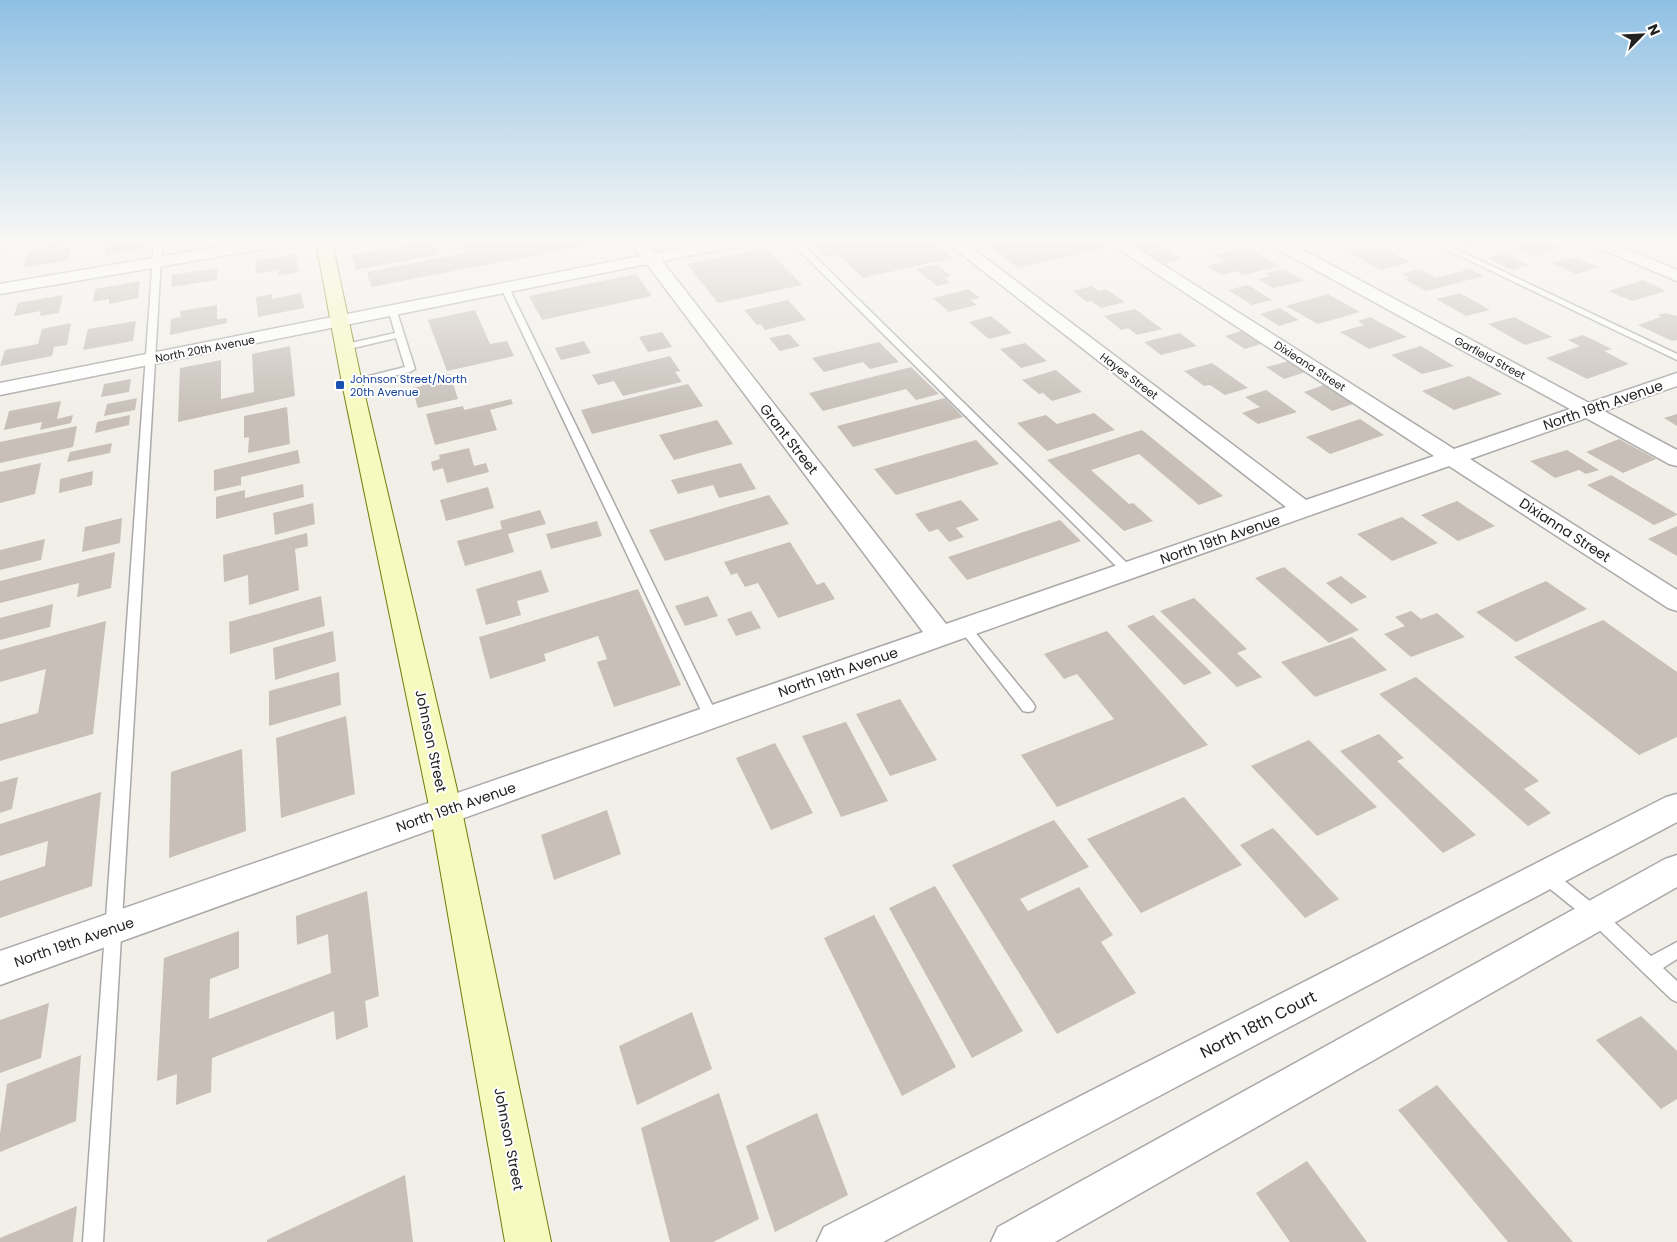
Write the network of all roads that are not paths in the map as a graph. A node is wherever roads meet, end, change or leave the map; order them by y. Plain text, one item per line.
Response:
1 (154, 300) edge
2 (335, 300) edge
3 (450, 300) edge
4 (512, 300) edge
5 (685, 300) edge
6 (854, 300) edge
7 (1030, 300) edge
8 (1206, 300) edge
9 (1383, 300) edge
10 (1557, 300) edge
11 (393, 312) junction
12 (339, 322) junction
13 (400, 335) junction
14 (344, 347) junction
15 (1677, 357) edge
16 (149, 360) junction
17 (1677, 379) edge
18 (352, 383) junction
19 (0, 389) edge
20 (1586, 410) junction
21 (1453, 458) junction
22 (1677, 459) edge
23 (1304, 510) junction
24 (1128, 571) junction
25 (1677, 602) edge
26 (953, 632) junction
27 (1028, 707) dead end
28 (711, 717) junction
29 (1677, 806) edge
30 (446, 811) junction
31 (1677, 870) edge
32 (1545, 875) junction
33 (1596, 916) junction
34 (115, 927) junction
35 (1677, 950) edge
36 (1649, 966) junction
37 (0, 968) edge
38 (1677, 993) edge
39 (93, 1242) edge
40 (528, 1242) edge
41 (839, 1242) edge
42 (1013, 1242) edge

1 - 16 lane
2 - 12 street, Johnson Street
3 - 11 street, North 20th Avenue
4 - 28 lane
5 - 26 street, Grant Street
6 - 24 lane
7 - 23 street, Hayes Street
8 - 21 street, Dixieana Street
9 - 20 street, Garfield Street
10 - 15 lane
11 - 12 street, North 20th Avenue
11 - 13 lane
12 - 14 street, Johnson Street
12 - 16 street, North 20th Avenue
13 - 14 lane
13 - 18 lane
14 - 18 street, Johnson Street
16 - 19 street, North 20th Avenue
16 - 34 lane
17 - 20 street, North 19th Avenue
18 - 30 street, Johnson Street
20 - 21 street, North 19th Avenue
20 - 22 street, Garfield Street
21 - 23 street, North 19th Avenue
21 - 25 street, Dixianna Street
23 - 24 street, North 19th Avenue
24 - 26 street, North 19th Avenue
26 - 27 lane
26 - 28 street, North 19th Avenue
28 - 30 street, North 19th Avenue
29 - 32 street, North 18th Court
30 - 34 street, North 19th Avenue
30 - 40 street, Johnson Street
31 - 33 street
32 - 33 lane
32 - 41 street, North 18th Court
33 - 36 lane
33 - 42 street
34 - 37 street, North 19th Avenue
34 - 39 lane
35 - 36 lane
36 - 38 lane

